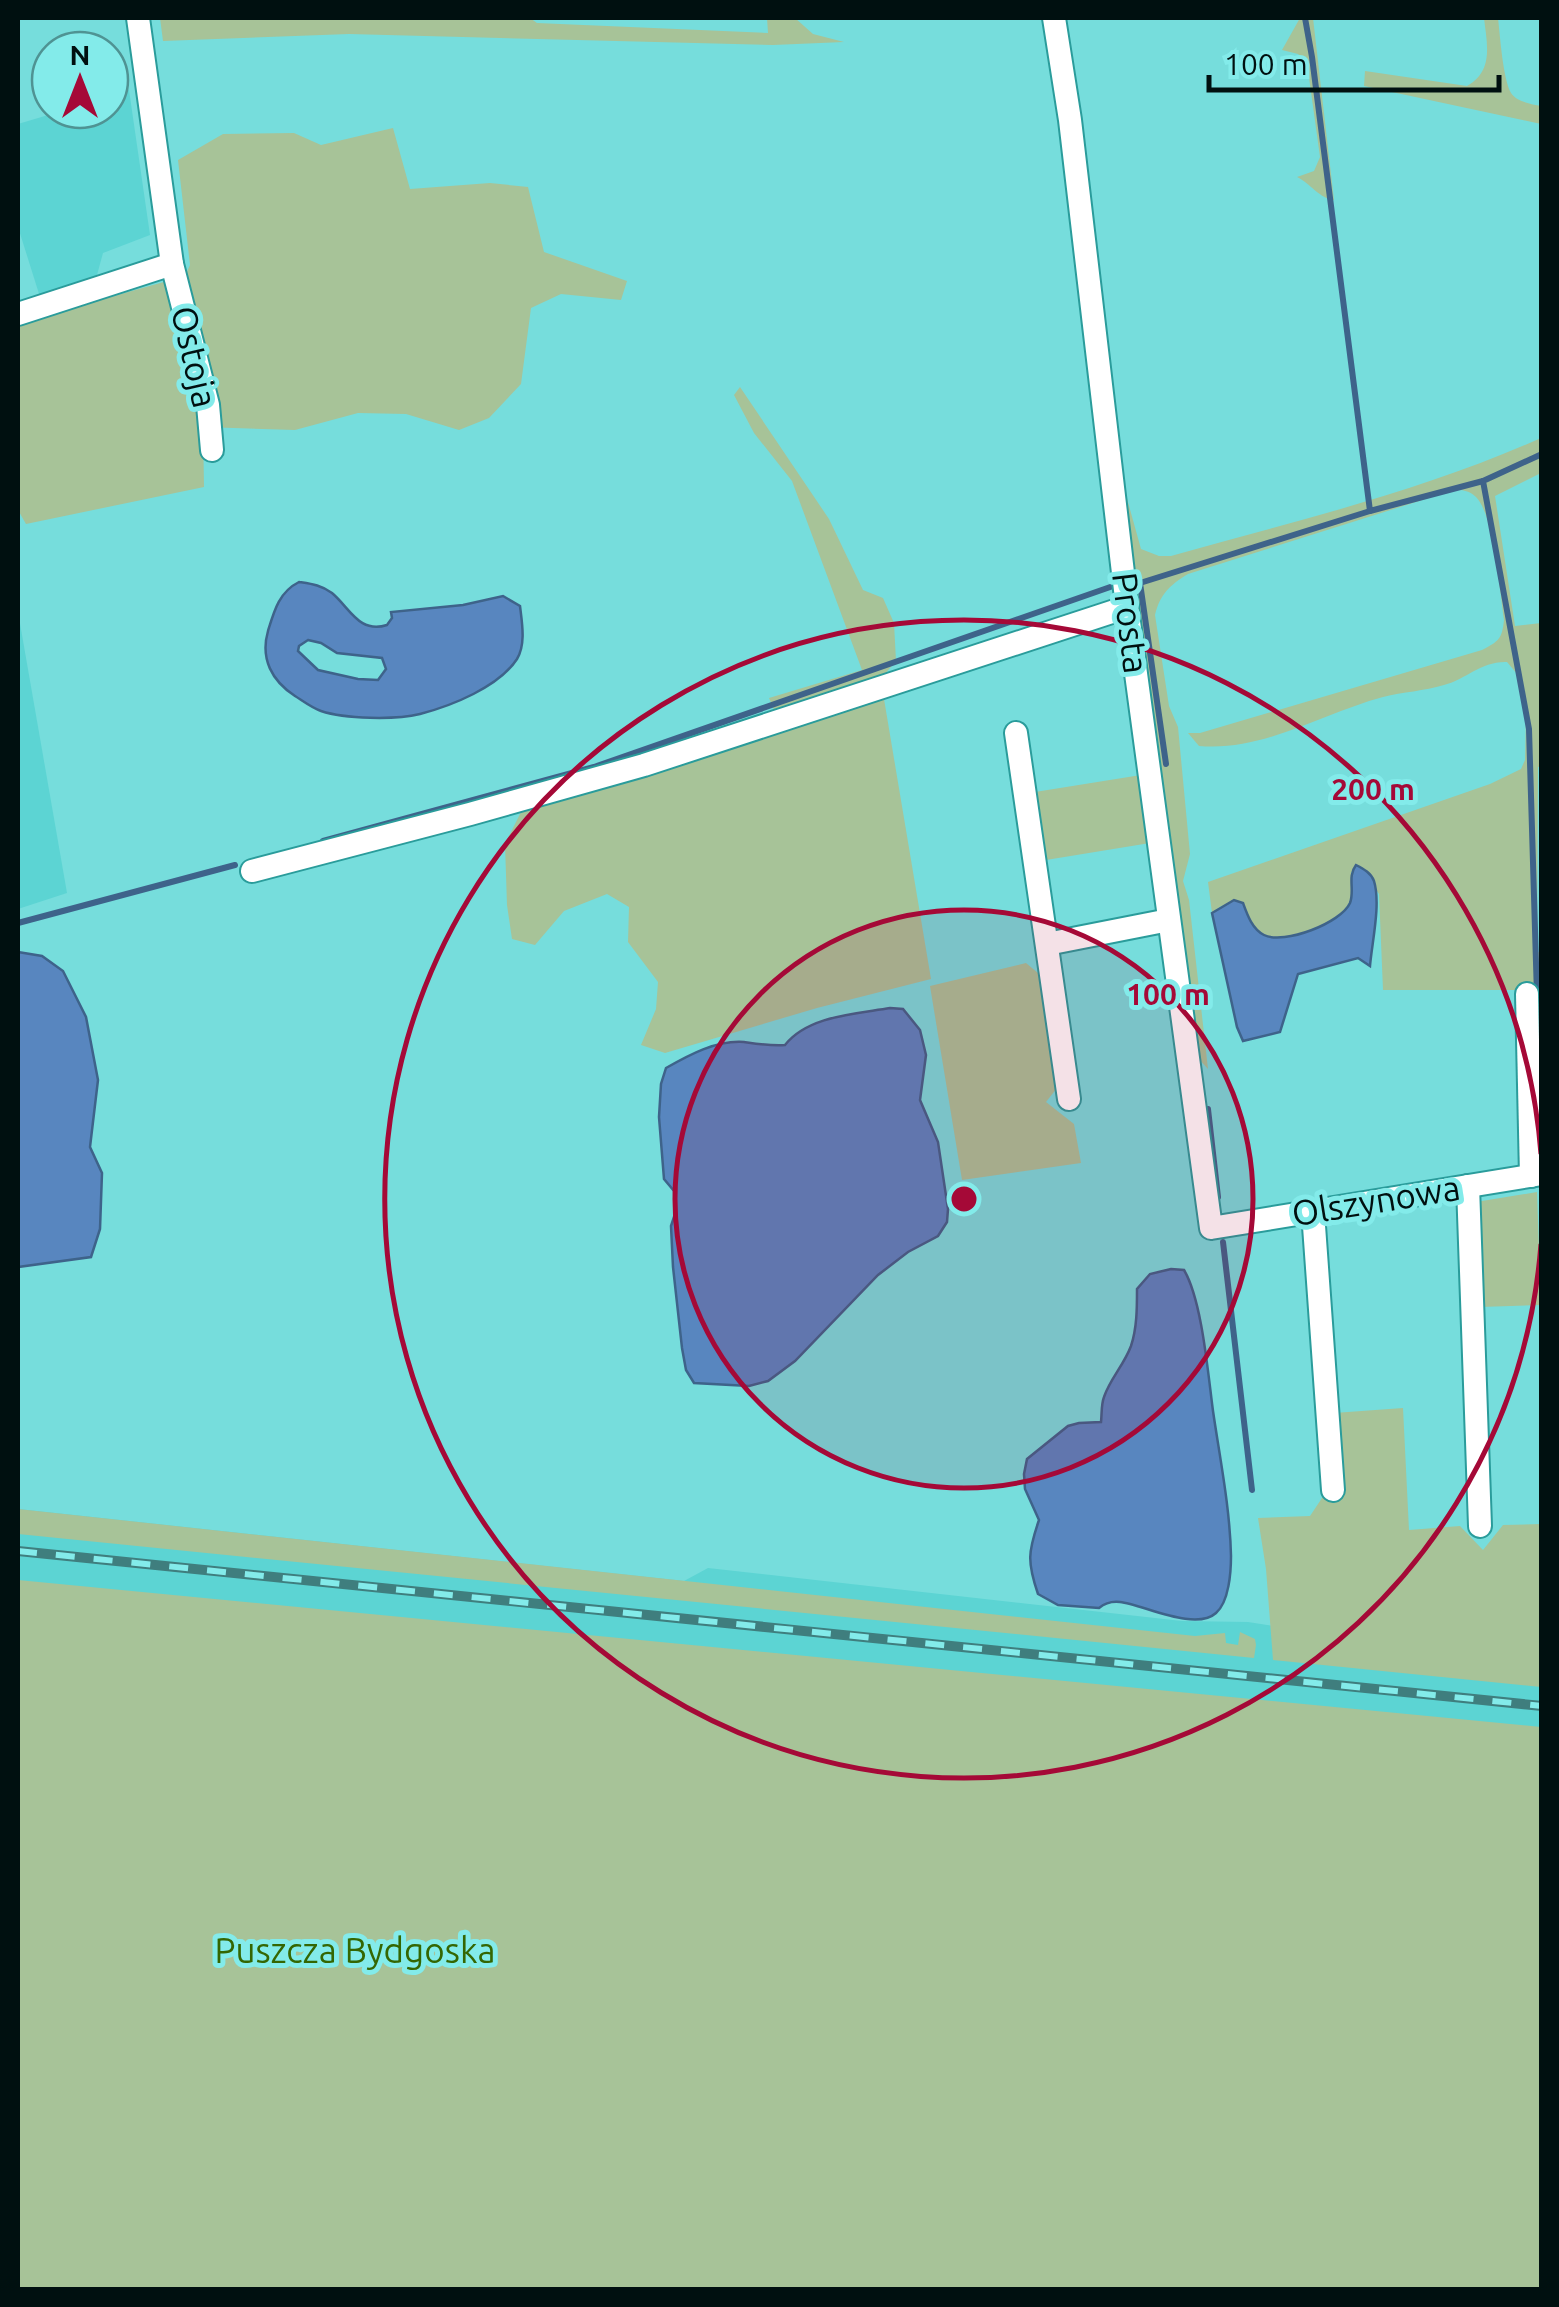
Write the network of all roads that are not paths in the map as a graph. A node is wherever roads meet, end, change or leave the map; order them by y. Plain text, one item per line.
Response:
1 (138, 18) edge
2 (1054, 18) edge
3 (172, 264) junction
4 (18, 314) edge
5 (212, 450) dead end
6 (1127, 607) junction
7 (1016, 733) dead end
8 (252, 872) dead end
9 (1169, 920) junction
10 (1047, 944) junction
11 (1527, 994) dead end
12 (1069, 1099) dead end
13 (1535, 1175) edge
14 (1468, 1186) junction
15 (1314, 1212) junction
16 (1211, 1228) joint
17 (1333, 1490) dead end
18 (1480, 1526) dead end

1 - 3 street, Ostoja
2 - 6 street, Prosta
3 - 4 street
3 - 5 street, Ostoja
6 - 8 street
6 - 9 street, Prosta
7 - 10 street
9 - 10 street
9 - 16 street, Prosta
10 - 12 street
11 - 13 street
13 - 14 street, Olszynowa
14 - 15 street, Olszynowa
14 - 18 street
15 - 16 street, Olszynowa
15 - 17 street

